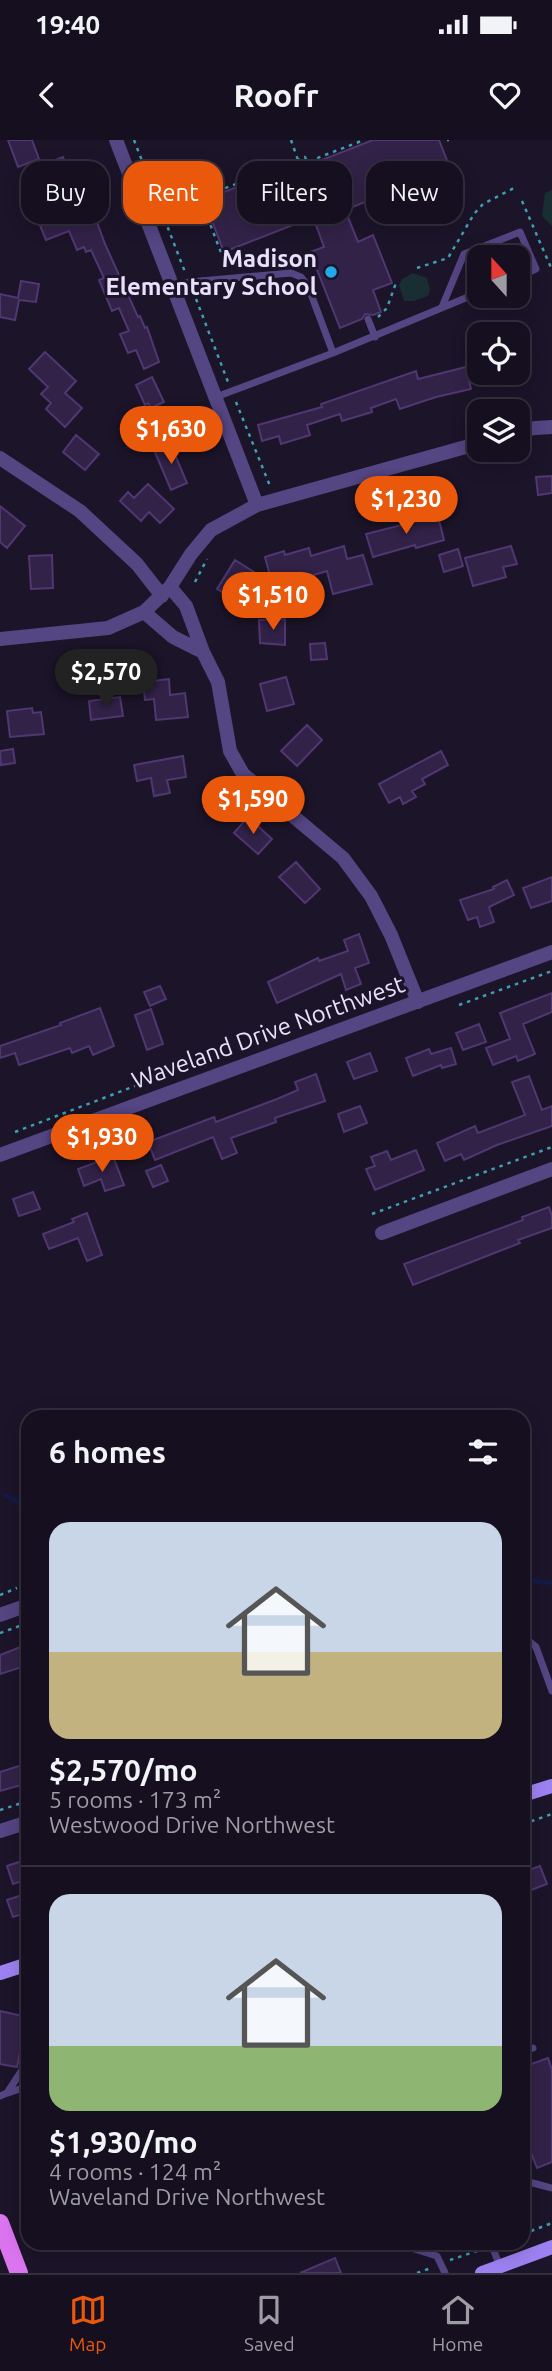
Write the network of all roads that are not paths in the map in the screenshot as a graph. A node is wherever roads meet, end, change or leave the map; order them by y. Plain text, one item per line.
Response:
1 (116, 140) edge
2 (487, 245) edge
3 (525, 245) edge
4 (467, 253) edge
5 (530, 256) edge
6 (530, 272) edge
7 (173, 287) junction
8 (467, 297) edge
9 (442, 307) junction
10 (369, 321) road end
11 (375, 337) junction
12 (333, 353) junction
13 (216, 397) junction
14 (552, 427) edge
15 (530, 429) edge
16 (467, 447) edge
17 (0, 458) edge
18 (257, 505) junction
19 (166, 592) junction
20 (144, 612) junction
21 (0, 639) edge
22 (203, 652) junction
23 (552, 953) edge
24 (418, 1002) junction
25 (0, 1155) edge
26 (552, 1169) edge
27 (382, 1233) dead end
28 (21, 1608) edge
29 (0, 1615) edge
30 (530, 1642) edge
31 (552, 1691) edge
32 (552, 1786) edge
33 (530, 1793) edge
34 (21, 1824) edge
35 (0, 1831) edge
36 (21, 1970) edge
37 (0, 1973) edge
38 (533, 2048) dead end
39 (530, 2049) edge
40 (21, 2071) edge
41 (21, 2089) edge
42 (4, 2095) edge
43 (530, 2182) edge
44 (552, 2188) edge
45 (0, 2222) edge
46 (4, 2245) edge
47 (552, 2247) edge
48 (418, 2250) edge
49 (493, 2250) edge
50 (500, 2266) junction
51 (19, 2273) edge
52 (445, 2273) edge
53 (482, 2273) edge

1 - 7 street
2 - 3 lane
4 - 9 lane
5 - 6 lane
7 - 12 lane
7 - 13 street
8 - 9 lane
9 - 11 lane
10 - 11 lane
11 - 12 lane
12 - 13 lane
13 - 18 street
14 - 15 street
16 - 18 street
17 - 19 street
18 - 19 street
19 - 20 street
19 - 22 street
20 - 21 street
20 - 22 street
22 - 24 street
23 - 24 street, Waveland Drive Northwest
24 - 25 street, Waveland Drive Northwest
26 - 27 street
28 - 29 street
30 - 31 lane
32 - 33 street
34 - 35 street
36 - 37 street
38 - 39 lane
40 - 42 lane
41 - 42 lane
43 - 44 lane
45 - 46 main road
46 - 51 main road
47 - 50 street
48 - 52 lane
49 - 50 lane
50 - 53 street

